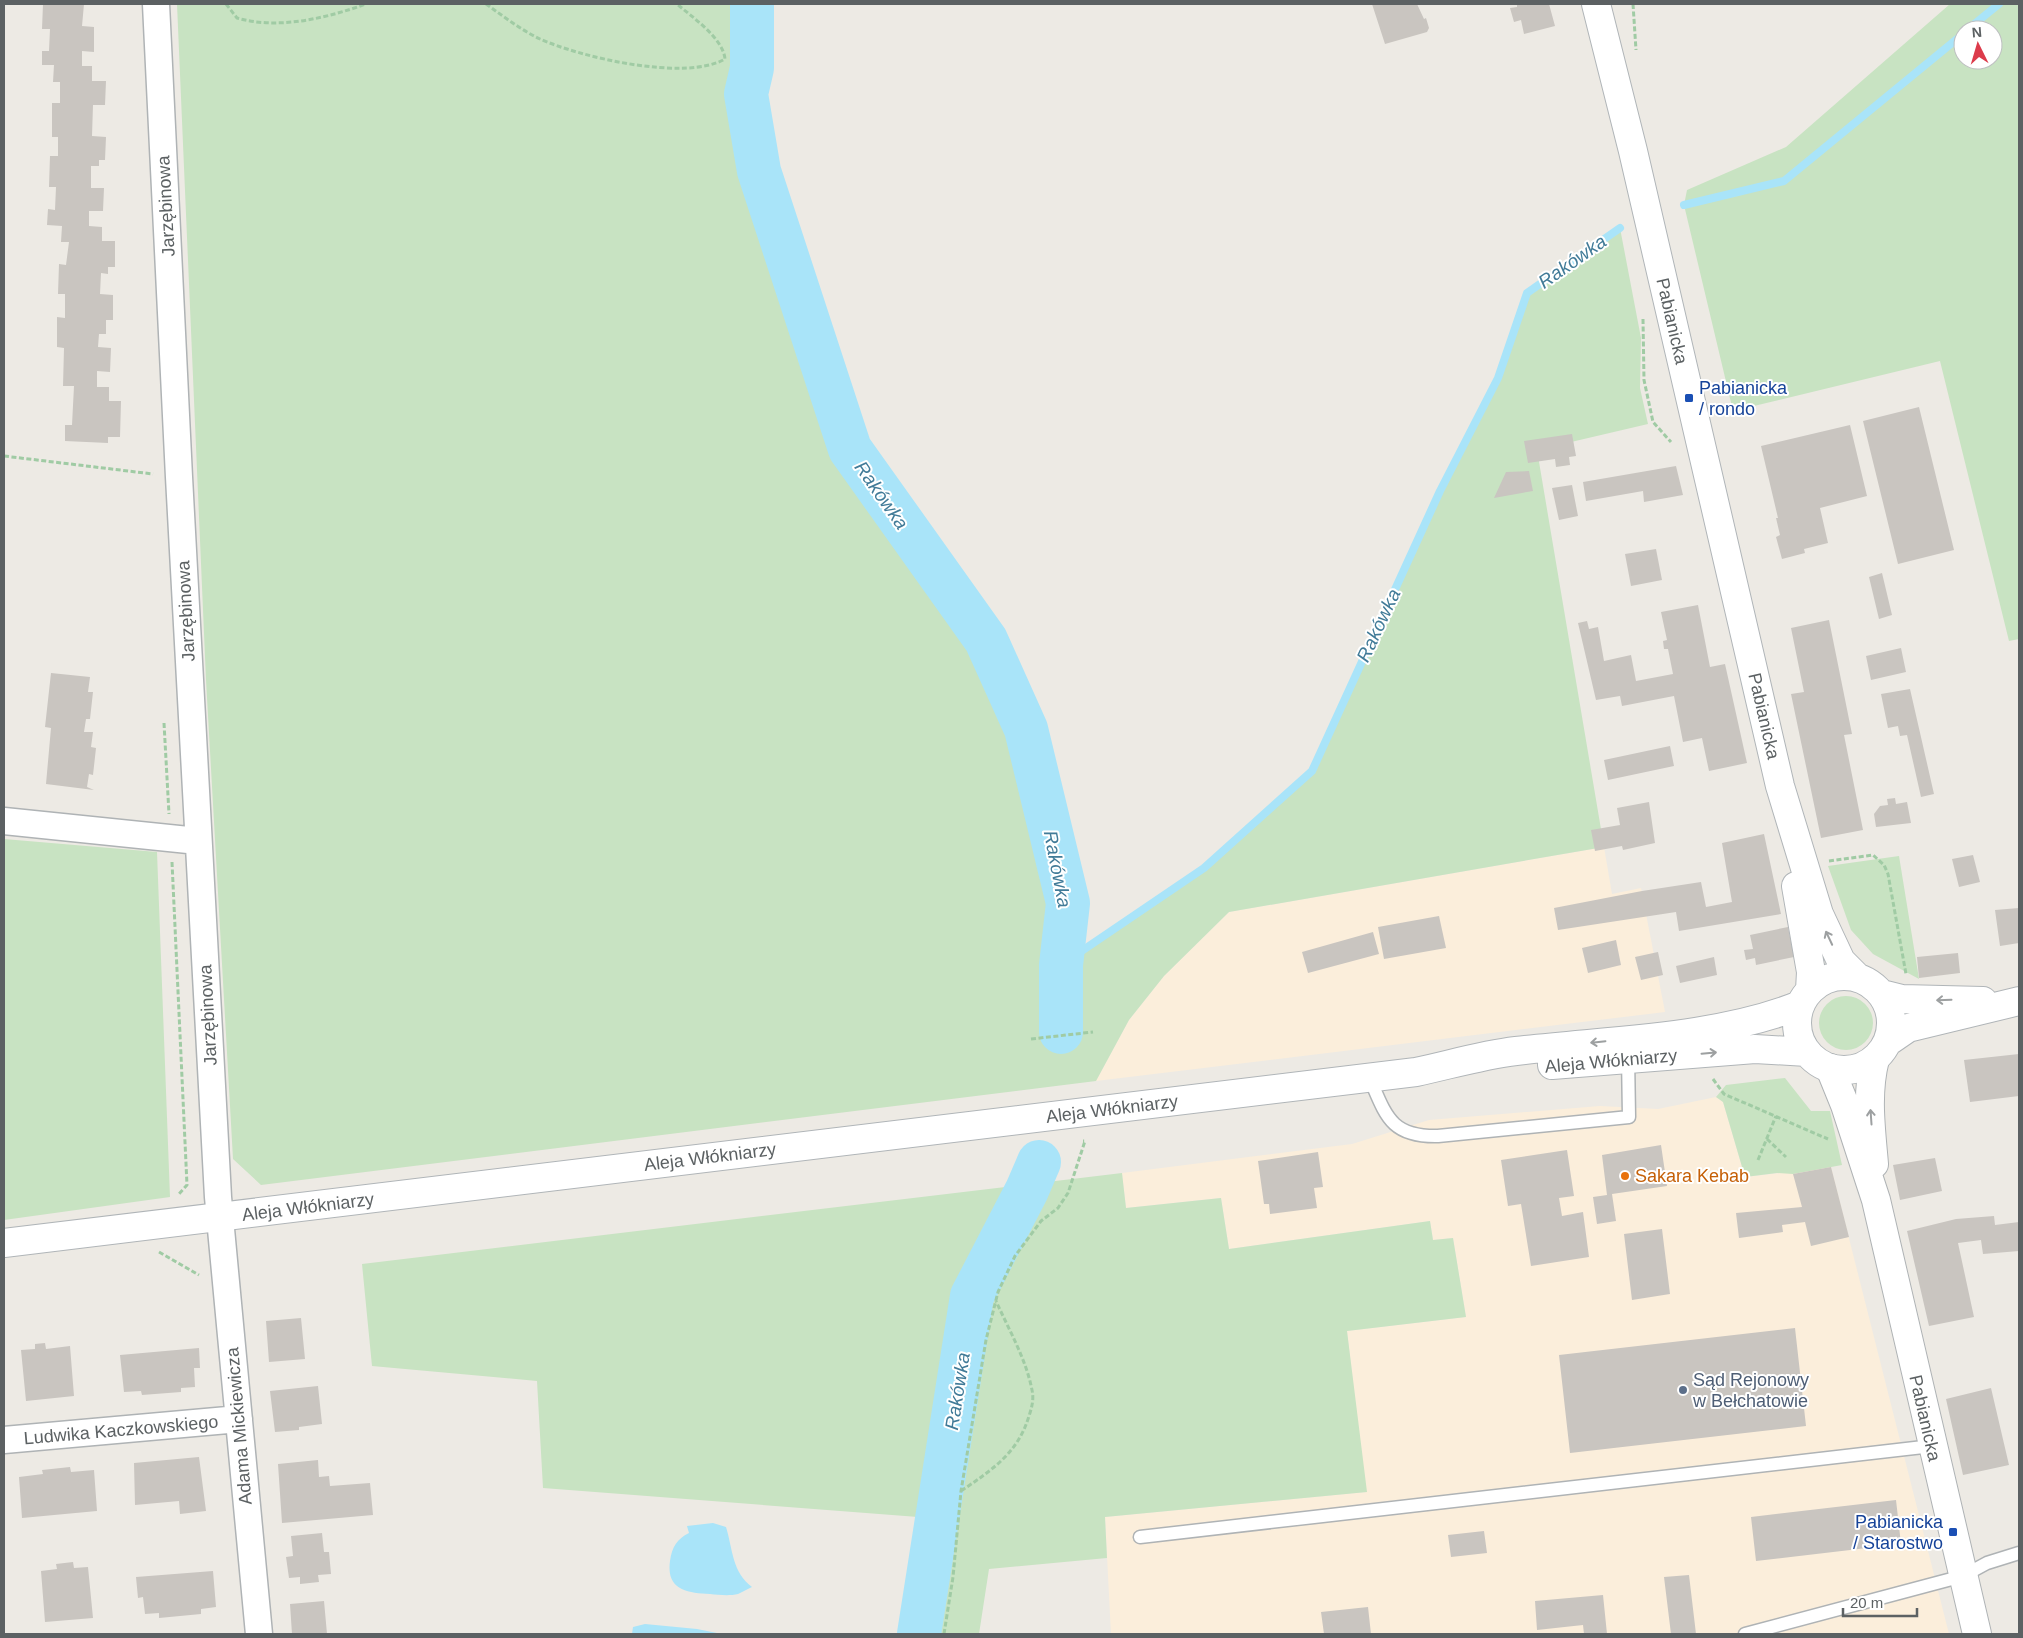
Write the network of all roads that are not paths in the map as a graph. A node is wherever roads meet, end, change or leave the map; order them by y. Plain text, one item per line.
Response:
1 (156, 4) edge
2 (1596, 4) edge
3 (1780, 786) junction
4 (4, 821) edge
5 (198, 841) junction
6 (1857, 977) junction
7 (1882, 994) junction
8 (1805, 997) junction
9 (2015, 1001) edge
10 (1628, 1049) junction
11 (1882, 1050) junction
12 (1807, 1052) junction
13 (1830, 1068) junction
14 (1370, 1078) junction
15 (1876, 1200) junction
16 (220, 1218) junction
17 (4, 1243) edge
18 (239, 1419) junction
19 (4, 1440) edge
20 (1932, 1446) junction
21 (1140, 1537) dead end
22 (2019, 1553) edge
23 (1963, 1576) junction
24 (259, 1634) edge
25 (1745, 1634) edge
26 (1977, 1634) edge

1 - 5 street, Jarzębinowa
2 - 3 main road, Pabianicka
6 -> 3 main road, Pabianicka
3 - 8 main road, Pabianicka
4 - 5 street
5 - 16 street, Jarzębinowa
6 - 7 main road
6 - 8 main road
9 -> 7 main road
7 - 11 main road
8 - 10 main road, Aleja Włókniarzy
8 - 12 main road
9 - 11 main road
10 -> 12 main road, Aleja Włókniarzy
10 - 14 main road, Aleja Włókniarzy
10 - 14 lane
11 - 13 main road
15 -> 11 main road, Pabianicka
12 - 13 main road
13 - 15 main road, Pabianicka
14 - 16 main road, Aleja Włókniarzy
15 - 20 main road, Pabianicka
16 - 17 main road, Aleja Włókniarzy
16 - 18 street, Adama Mickiewicza
18 - 19 street, Ludwika Kaczkowskiego
18 - 24 street, Adama Mickiewicza
20 - 21 lane
20 - 23 main road, Pabianicka
22 - 23 lane
23 - 25 lane
23 - 26 main road, Pabianicka

